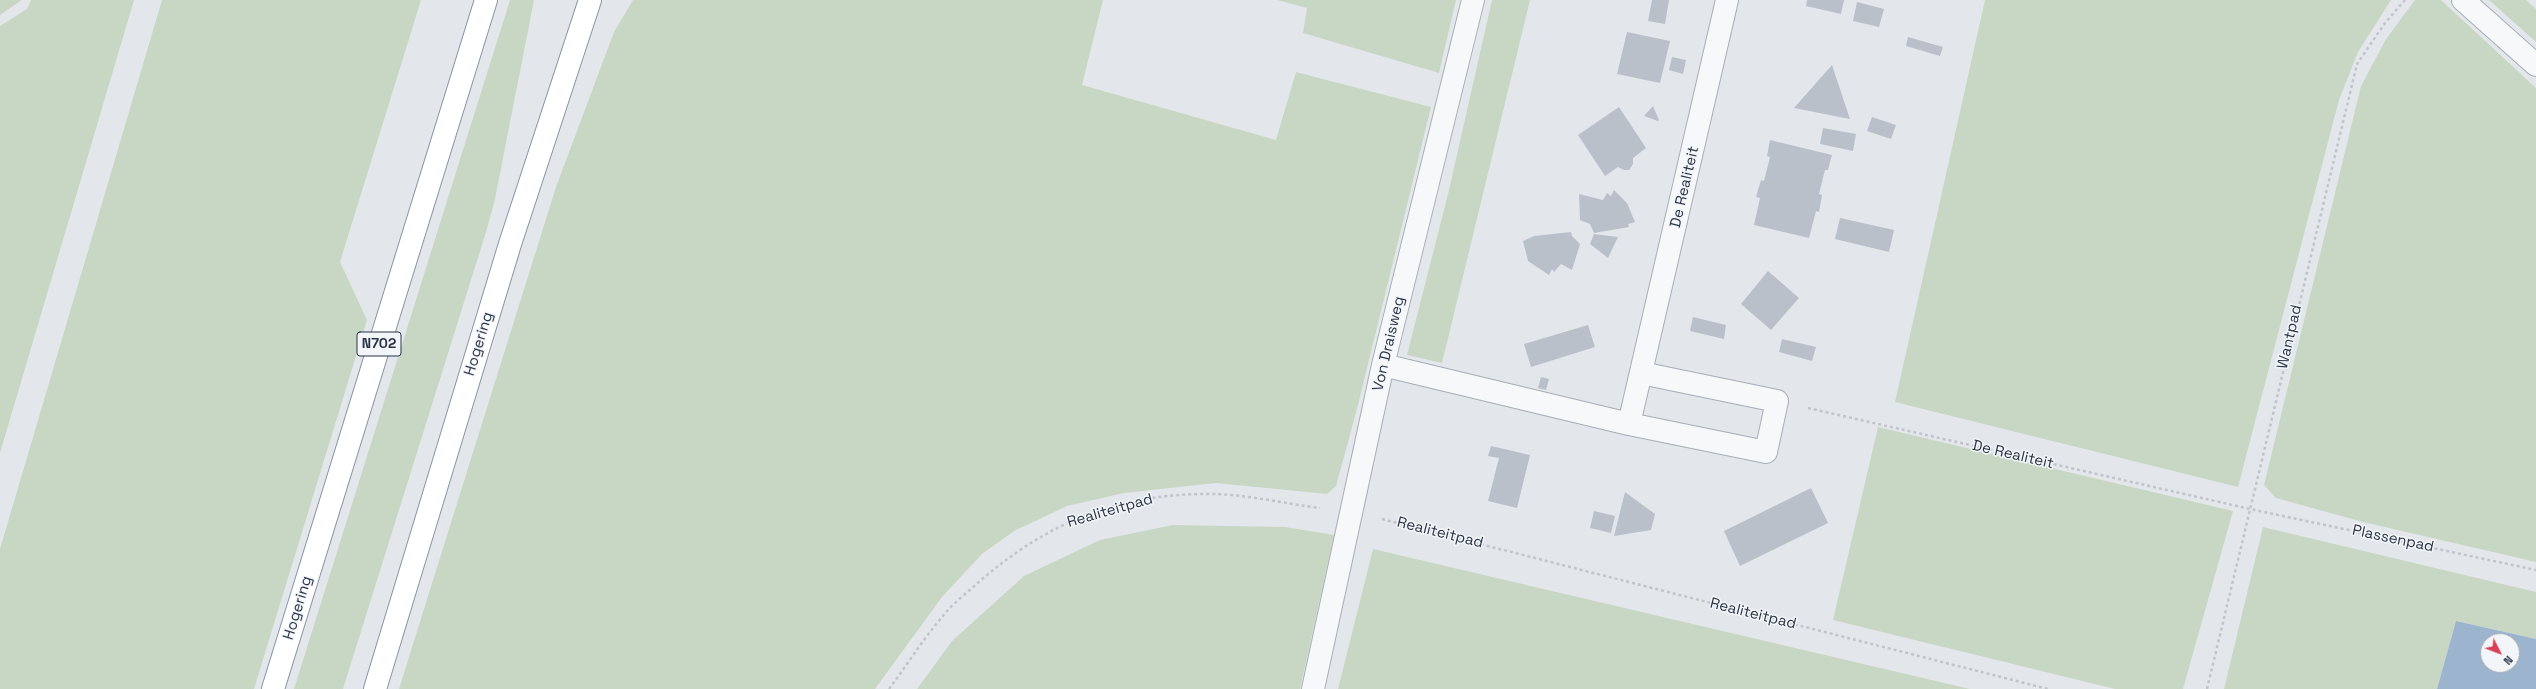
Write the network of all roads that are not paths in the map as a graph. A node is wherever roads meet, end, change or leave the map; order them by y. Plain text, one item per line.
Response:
1 (486, 0) edge
2 (590, 0) edge
3 (1473, 0) edge
4 (1727, 0) edge
5 (2463, 0) edge
6 (2536, 65) edge
7 (1383, 365) junction
8 (1641, 373) junction
9 (1629, 424) junction
10 (273, 689) edge
11 (375, 689) edge
12 (1313, 689) edge

1 - 10 highway, Hogering / N702
2 - 11 highway, Hogering
3 - 7 street, Von Draisweg
4 - 8 street, De Realiteit
5 - 6 street
7 - 9 street
7 - 12 street, Von Draisweg
8 - 9 street, De Realiteit
8 - 9 street

